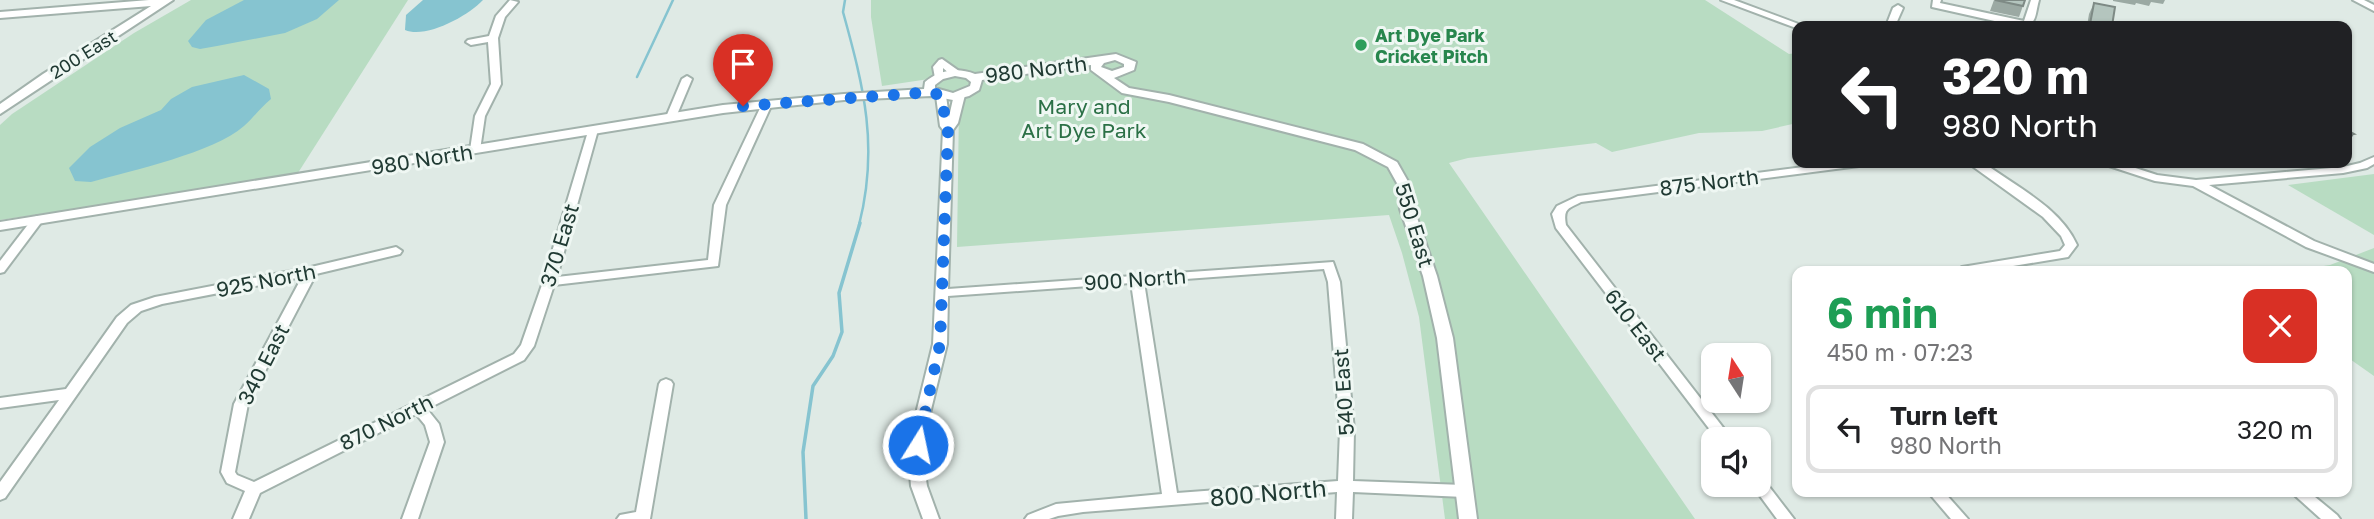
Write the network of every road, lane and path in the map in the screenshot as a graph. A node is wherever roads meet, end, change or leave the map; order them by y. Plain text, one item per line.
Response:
1 (1726, 0) edge
2 (2035, 0) edge
3 (2357, 0) edge
4 (167, 1) edge
5 (513, 2) edge
6 (1936, 2) edge
7 (98, 4) edge
8 (1898, 8) dead end
9 (2374, 8) edge
10 (0, 15) edge
11 (1892, 21) edge
12 (2007, 21) edge
13 (2029, 21) edge
14 (1792, 24) edge
15 (493, 38) junction
16 (471, 42) dead end
17 (1101, 69) junction
18 (1126, 71) joint
19 (687, 79) dead end
20 (976, 81) junction
21 (936, 87) junction
22 (960, 96) junction
23 (1169, 99) junction
24 (767, 104) junction
25 (0, 110) edge
26 (671, 117) junction
27 (593, 130) junction
28 (948, 130) junction
29 (475, 150) junction
30 (2374, 160) edge
31 (1820, 168) edge
32 (1980, 168) edge
33 (2125, 168) edge
34 (2196, 183) junction
35 (1561, 208) joint
36 (37, 220) junction
37 (0, 226) edge
38 (396, 251) dead end
39 (2020, 261) junction
40 (1329, 265) joint
41 (1991, 266) edge
42 (2026, 266) edge
43 (2374, 268) edge
44 (0, 269) edge
45 (311, 271) junction
46 (1137, 279) junction
47 (549, 282) junction
48 (942, 293) junction
49 (519, 357) joint
50 (666, 384) dead end
51 (72, 393) junction
52 (0, 402) edge
53 (418, 407) junction
54 (1716, 427) edge
55 (1346, 486) junction
56 (254, 489) junction
57 (1464, 491) junction
58 (0, 494) edge
59 (1769, 497) edge
60 (1940, 497) edge
61 (2306, 497) edge
62 (1171, 500) junction
63 (642, 518) edge
64 (241, 519) edge
65 (410, 519) edge
66 (625, 519) edge
67 (931, 519) edge
68 (1033, 519) edge
69 (1344, 519) edge
70 (1468, 519) edge
71 (1786, 519) edge
72 (1960, 519) edge
73 (2332, 519) edge

1 - 14 street
2 - 13 street
3 - 9 street
4 - 7 street
4 - 25 street, 200 East
5 - 15 street
6 - 12 street
7 - 10 street
8 - 11 street
15 - 16 street
15 - 29 street
17 - 18 street, 980 North
17 - 20 street, 980 North
17 - 23 street, 550 East
18 - 23 street, 550 East
19 - 26 street
20 - 21 street
20 - 22 street
21 - 22 street
21 - 24 street, 980 North
21 - 28 street
22 - 28 street
23 - 57 street, 550 East
24 - 26 street, 980 North
24 - 47 street
26 - 27 street, 980 North
27 - 29 street, 980 North
27 - 47 street, 370 East
28 - 48 street
29 - 36 street, 980 North
30 - 34 street
31 - 35 street, 875 North
32 - 39 street
33 - 34 street
34 - 43 street
35 - 54 street, 610 East
36 - 37 street, 980 North
36 - 44 street
38 - 45 street, 925 North
39 - 41 street
39 - 42 street
40 - 46 street, 900 North
40 - 55 street, 540 East
45 - 51 street, 925 North
45 - 56 street, 340 East
46 - 48 street, 900 North
46 - 62 street
47 - 49 street, 370 East
48 - 67 street
49 - 53 street, 870 North
50 - 63 street
51 - 52 street
51 - 58 street
53 - 56 street, 870 North
53 - 65 street
55 - 57 street, 800 North
55 - 62 street, 800 North
55 - 69 street, 540 East
56 - 64 street
57 - 70 street, 550 East
59 - 71 street
60 - 72 street
61 - 73 street
62 - 68 street, 800 North
63 - 66 street

